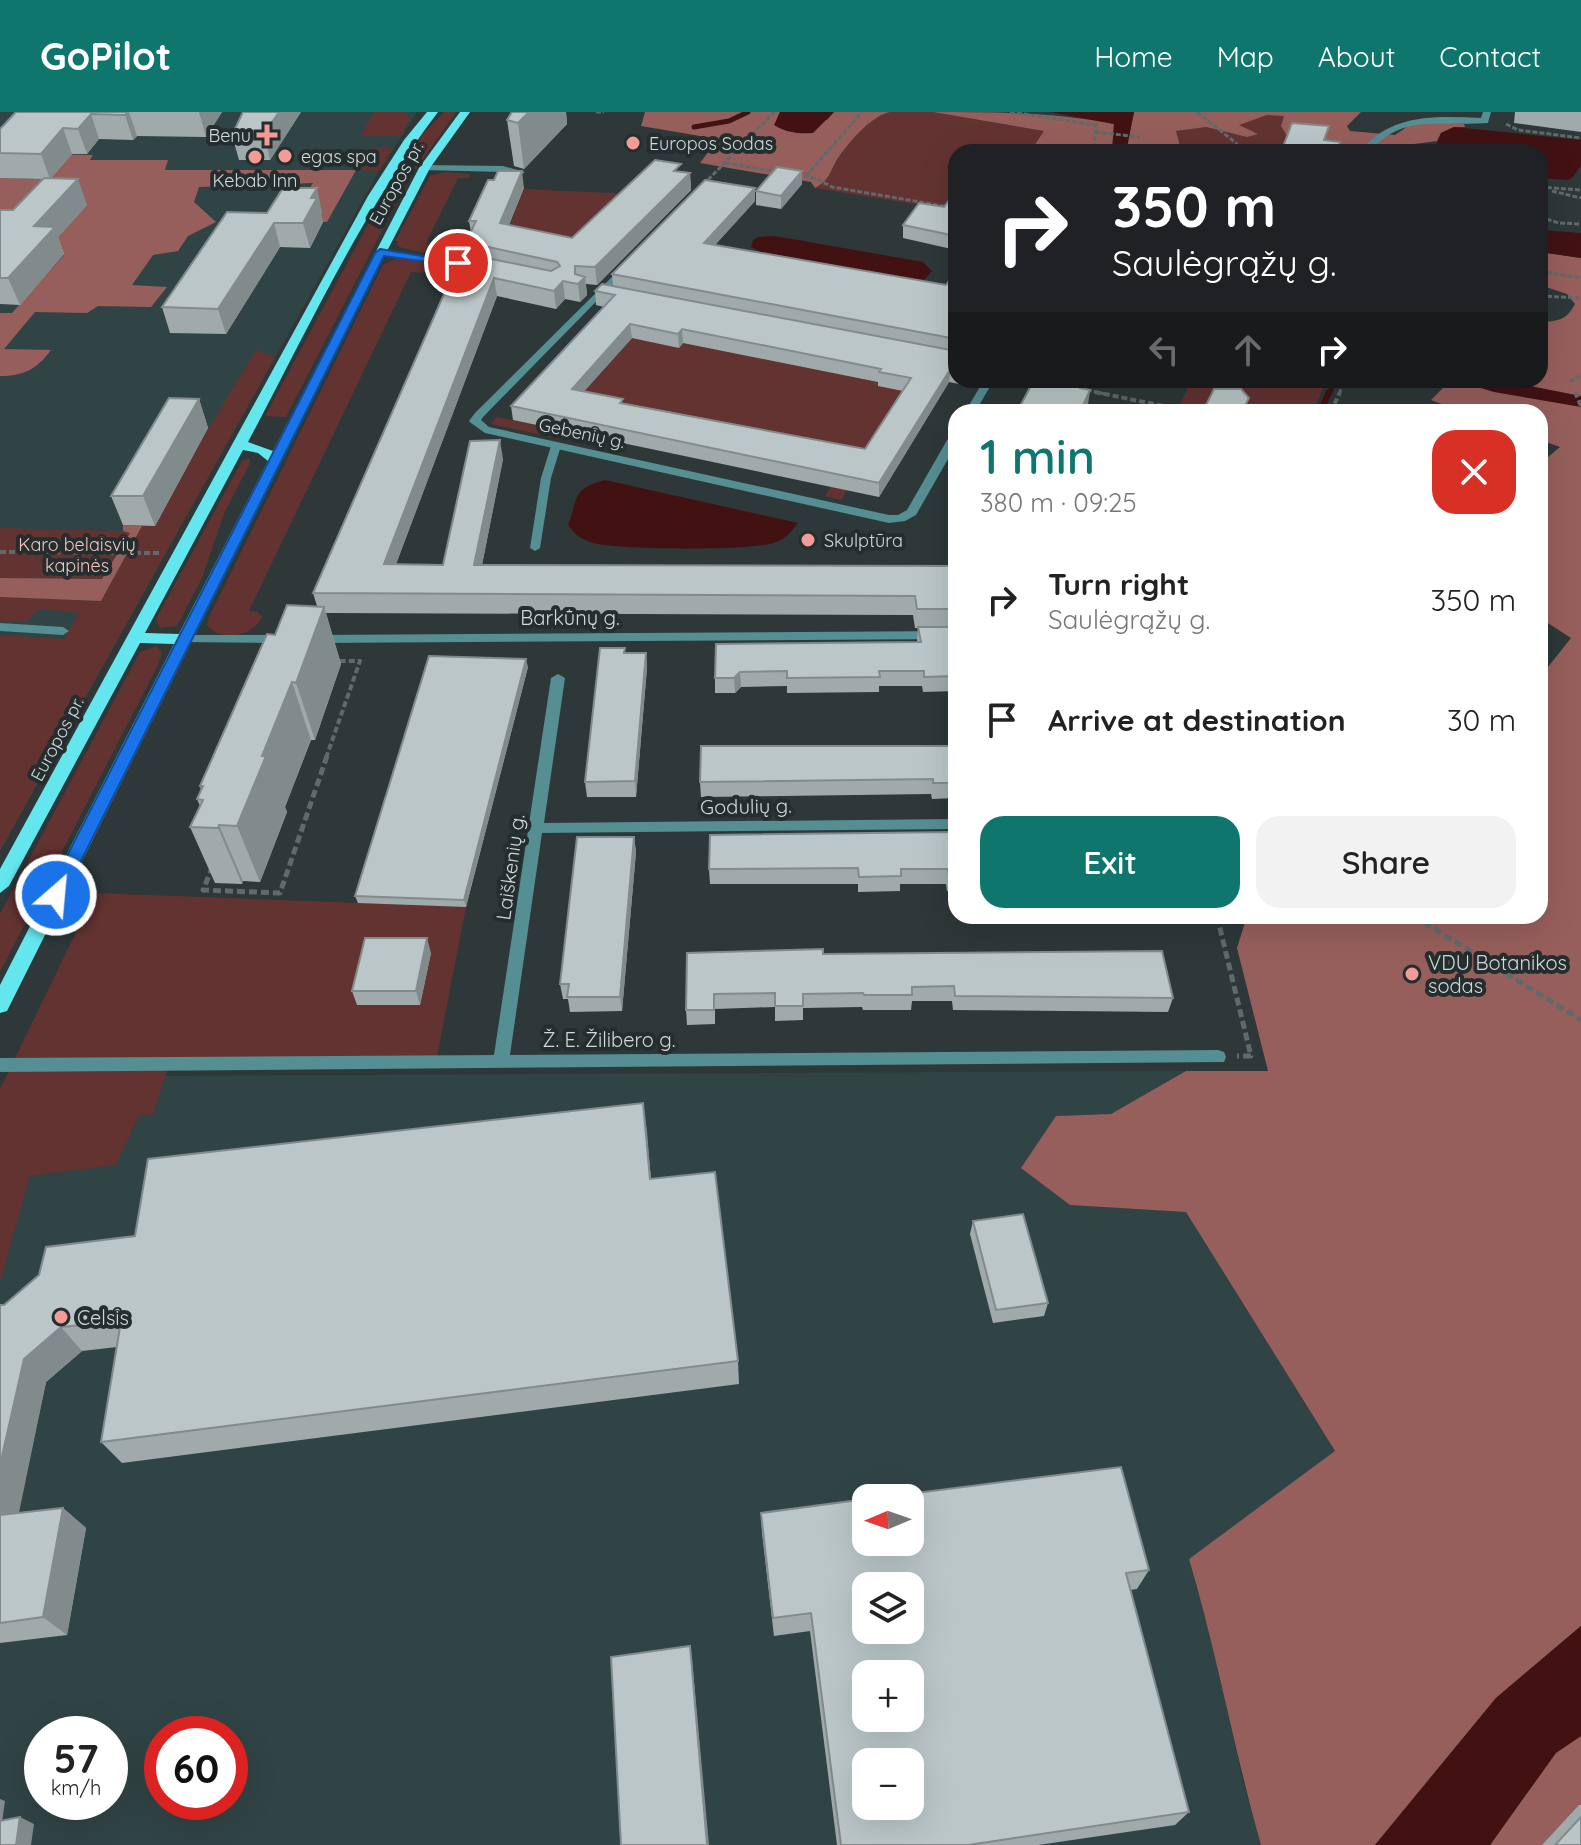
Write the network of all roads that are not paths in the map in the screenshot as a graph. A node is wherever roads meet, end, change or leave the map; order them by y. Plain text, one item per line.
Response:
1 (433, 112) edge
2 (465, 112) edge
3 (1487, 112) edge
4 (1372, 144) edge
5 (425, 168) junction
6 (521, 172) edge
7 (639, 252) edge
8 (380, 253) junction
9 (487, 269) edge
10 (595, 290) junction
11 (616, 295) edge
12 (238, 446) junction
13 (556, 446) junction
14 (948, 449) edge
15 (275, 461) junction
16 (535, 548) dead end
17 (0, 627) edge
18 (63, 631) dead end
19 (948, 635) edge
20 (134, 638) junction
21 (184, 639) junction
22 (558, 678) dead end
23 (948, 824) edge
24 (536, 828) junction
25 (0, 886) edge
26 (0, 1005) edge
27 (1218, 1057) road end
28 (501, 1061) junction
29 (0, 1065) edge

1 - 12 main road, Europos pr.
2 - 5 main road, Europos pr.
3 - 4 street
5 - 6 street
5 - 8 main road, Europos pr.
7 - 10 street, Gebenių g.
8 - 9 street
8 - 15 main road, Europos pr.
10 - 11 street
10 - 13 street, Gebenių g.
12 - 15 main road
12 - 20 main road, Europos pr.
13 - 14 street, Gebenių g.
13 - 16 lane
15 - 21 main road, Europos pr.
17 - 18 street
19 - 21 street, Barkūnų g.
20 - 21 main road
20 - 25 main road, Europos pr.
21 - 26 main road, Europos pr.
22 - 24 street, Laiškenių g.
23 - 24 street, Godulių g.
24 - 28 street, Laiškenių g.
27 - 28 street, Ž. E. Žilibero g.
28 - 29 street, Ž. E. Žilibero g.

